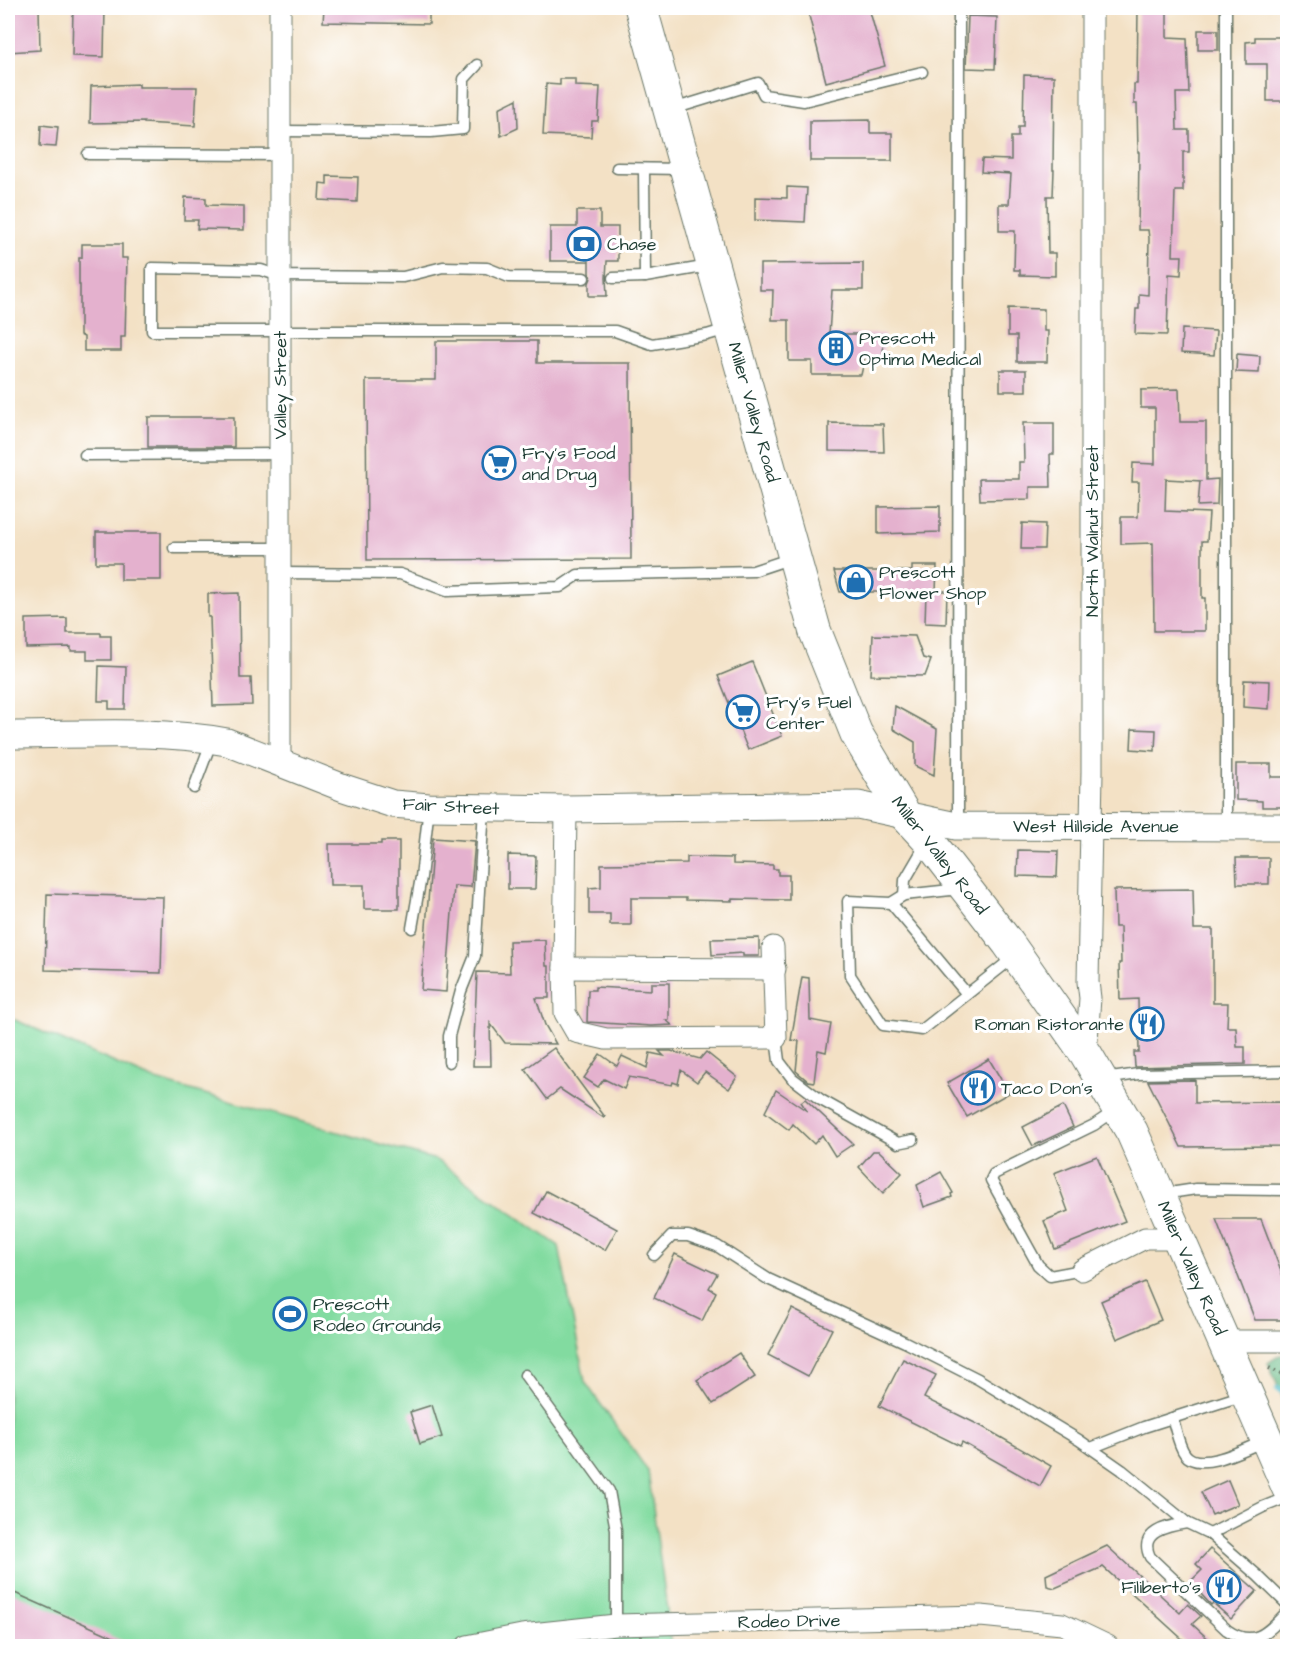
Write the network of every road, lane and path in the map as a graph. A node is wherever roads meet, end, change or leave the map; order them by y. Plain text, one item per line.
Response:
1 (280, 8) edge
2 (641, 8) edge
3 (959, 8) edge
4 (1092, 8) edge
5 (1226, 8) edge
6 (477, 65) dead end
7 (922, 72) dead end
8 (670, 110) junction
9 (280, 131) junction
10 (88, 154) dead end
11 (280, 155) junction
12 (617, 168) dead end
13 (644, 169) junction
14 (686, 169) junction
15 (713, 265) junction
16 (280, 276) junction
17 (645, 277) junction
18 (584, 278) dead end
19 (614, 278) dead end
20 (731, 328) junction
21 (280, 332) junction
22 (280, 454) junction
23 (85, 455) dead end
24 (174, 548) dead end
25 (280, 548) junction
26 (795, 557) junction
27 (280, 573) junction
28 (8, 735) edge
29 (213, 740) junction
30 (280, 763) junction
31 (194, 788) dead end
32 (429, 807) junction
33 (484, 808) junction
34 (566, 809) junction
35 (904, 816) junction
36 (958, 826) junction
37 (1092, 826) junction
38 (1226, 827) junction
39 (1287, 827) edge
40 (929, 841) junction
41 (965, 888) junction
42 (904, 895) junction
43 (891, 903) junction
44 (412, 928) dead end
45 (773, 947) dead end
46 (1017, 955) junction
47 (564, 968) junction
48 (775, 969) junction
49 (967, 994) junction
50 (776, 1038) junction
51 (449, 1062) dead end
52 (1094, 1067) junction
53 (1287, 1071) edge
54 (1118, 1108) junction
55 (913, 1140) dead end
56 (1287, 1190) edge
57 (1160, 1194) junction
58 (1179, 1238) junction
59 (654, 1255) dead end
60 (1082, 1270) joint
61 (1223, 1341) junction
62 (1287, 1341) edge
63 (1269, 1368) dead end
64 (525, 1375) dead end
65 (1287, 1377) edge
66 (1246, 1394) junction
67 (1172, 1418) junction
68 (1267, 1440) junction
69 (1091, 1448) junction
70 (1287, 1488) edge
71 (1287, 1497) edge
72 (1187, 1523) junction
73 (1210, 1534) junction
74 (1287, 1605) edge
75 (1287, 1611) edge
76 (616, 1625) junction
77 (467, 1647) edge
78 (1107, 1647) edge

1 - 9 street, Valley Street
2 - 8 main road, Miller Valley Road
3 - 36 lane
4 - 37 street, North Walnut Street
5 - 38 lane
6 - 9 lane
7 - 8 lane
8 - 14 main road, Miller Valley Road
9 - 11 street, Valley Street
10 - 11 lane
11 - 16 street, Valley Street
12 - 13 lane
13 - 14 lane
13 - 17 lane
14 - 15 main road, Miller Valley Road
15 - 17 lane
15 - 20 main road, Miller Valley Road
16 - 18 lane
16 - 21 street, Valley Street
16 - 21 lane
17 - 19 lane
20 - 21 lane
20 - 26 main road, Miller Valley Road
21 - 22 street, Valley Street
22 - 23 lane
22 - 25 street, Valley Street
24 - 25 lane
25 - 27 street, Valley Street
26 - 27 lane
26 - 35 main road, Miller Valley Road
27 - 30 street, Valley Street
28 - 29 street, Fair Street
29 - 30 street, Fair Street
29 - 31 lane
30 - 32 street, Fair Street
32 - 33 street, Fair Street
32 - 44 lane
33 - 34 street, Fair Street
33 - 51 lane
34 - 35 street, Fair Street
34 - 47 street
35 - 36 street, West Hillside Avenue
35 - 40 main road, Miller Valley Road
36 - 37 street, West Hillside Avenue
37 - 38 street, West Hillside Avenue
37 - 52 street, North Walnut Street
38 - 39 street, West Hillside Avenue
40 - 41 main road, Miller Valley Road
40 - 42 lane
41 - 42 lane
41 - 46 main road, Miller Valley Road
42 - 43 lane
43 - 49 lane
43 - 49 lane
45 - 48 street
46 - 49 lane
46 - 52 main road, Miller Valley Road
47 - 48 street
47 - 50 street
48 - 50 street
50 - 55 lane
52 - 53 lane
52 - 54 main road, Miller Valley Road
54 - 57 main road, Miller Valley Road
54 - 60 lane
56 - 57 lane
57 - 58 main road, Miller Valley Road
58 - 60 street
58 - 61 main road, Miller Valley Road
59 - 69 lane
61 - 62 street
61 - 66 main road, Miller Valley Road
63 - 65 path
64 - 76 lane
66 - 67 lane
66 - 68 main road, Miller Valley Road
67 - 68 lane
67 - 69 lane
68 - 70 main road, Miller Valley Road
69 - 72 lane
71 - 73 lane
72 - 73 lane
72 - 75 lane
73 - 74 lane
76 - 77 street, Rodeo Drive
76 - 78 street, Rodeo Drive

